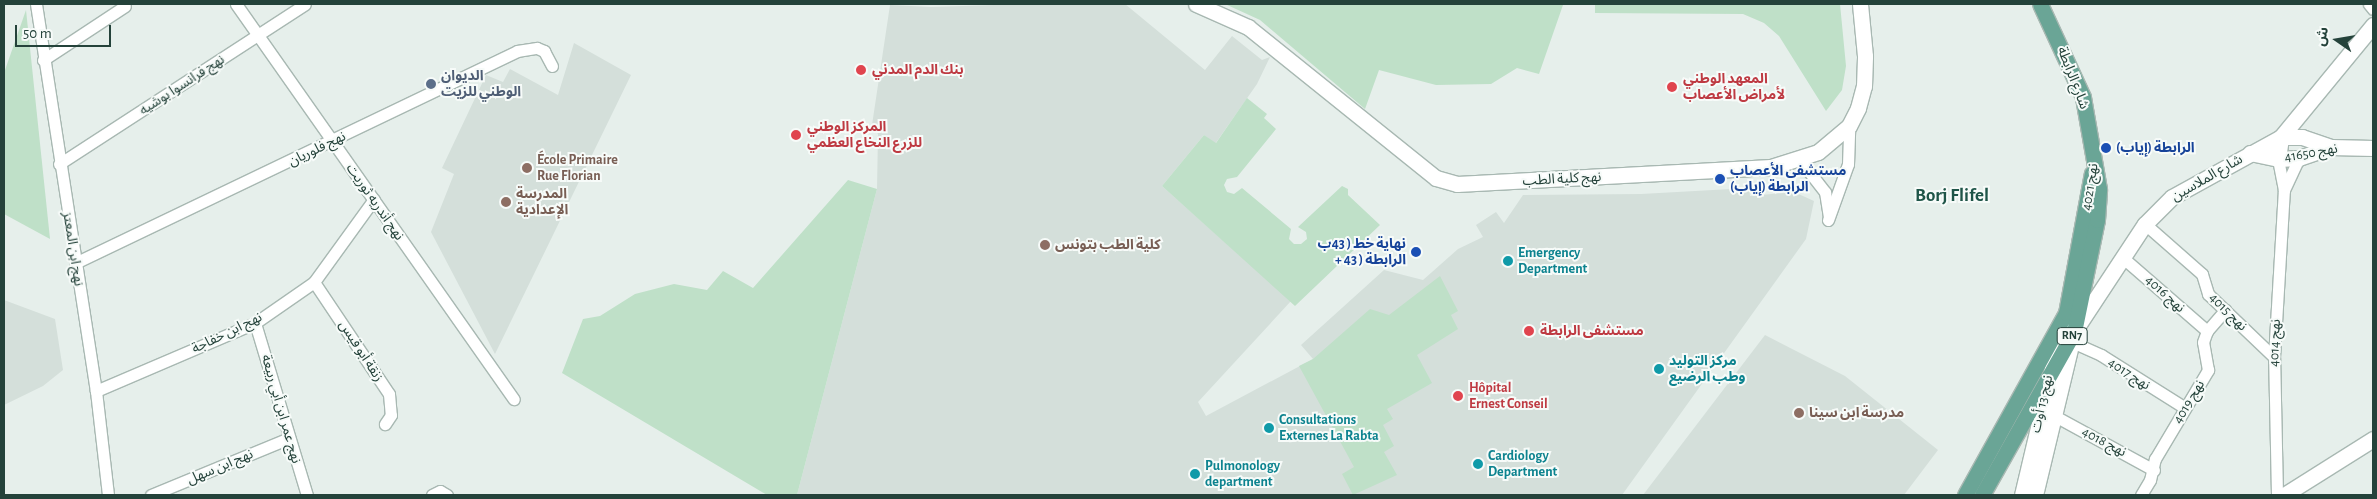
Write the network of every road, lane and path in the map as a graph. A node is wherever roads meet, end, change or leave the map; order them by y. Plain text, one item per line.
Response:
1 (36, 4) edge
2 (236, 4) edge
3 (305, 4) edge
4 (1196, 4) edge
5 (1860, 4) edge
6 (2040, 4) edge
7 (2369, 4) edge
8 (125, 6) dead end
9 (2373, 8) edge
10 (2373, 25) edge
11 (259, 36) junction
12 (43, 60) junction
13 (552, 66) dead end
14 (2309, 106) junction
15 (1849, 126) junction
16 (2281, 136) junction
17 (2302, 138) junction
18 (334, 142) junction
19 (2331, 147) junction
20 (2373, 148) edge
21 (2250, 153) junction
22 (2094, 156) joint
23 (2298, 158) junction
24 (2278, 159) junction
25 (1800, 160) junction
26 (59, 164) junction
27 (2284, 190) junction
28 (374, 199) junction
29 (2145, 224) junction
30 (2122, 257) junction
31 (75, 264) junction
32 (314, 282) junction
33 (2079, 308) junction
34 (2226, 310) junction
35 (254, 323) junction
36 (2207, 331) junction
37 (2073, 337) junction
38 (2274, 357) junction
39 (2046, 384) junction
40 (96, 391) junction
41 (514, 399) dead end
42 (2185, 408) junction
43 (2053, 415) junction
44 (385, 424) dead end
45 (289, 438) junction
46 (2373, 439) edge
47 (2154, 470) junction
48 (108, 495) edge
49 (151, 495) edge
50 (307, 495) edge
51 (1965, 495) edge
52 (1982, 495) edge
53 (2022, 495) edge
54 (2035, 495) edge
55 (2140, 495) edge
56 (2277, 495) edge
57 (2284, 495) edge

1 - 12 street, نهج ابن المعتز
2 - 11 street, نهج أندريه ثوريت
3 - 11 street, نهج فرانسوا بوشيه
4 - 25 street, نهج كلية الطب
5 - 15 street, نهج كلية الطب
6 - 22 main road, شارع الرابطة / RN7
7 - 9 street
8 - 12 street
10 - 14 street, شارع الملاسين
11 - 18 street, نهج أندريه ثوريت
11 - 26 street, نهج فرانسوا بوشيه
12 - 26 street, نهج ابن المعتز
13 - 18 street, نهج فلوريان
14 - 16 street, شارع الملاسين
14 - 17 street, شارع الملاسين
15 - 25 street, نهج كلية الطب
15 - 25 street
16 - 17 street
16 - 21 street, شارع الملاسين
16 - 24 street
17 - 19 street
17 - 23 street, شارع الملاسين
18 - 28 street, نهج أندريه ثوريت
18 - 31 street, نهج فلوريان
19 - 20 street, نهج 41650
19 - 23 street, نهج 41650
21 - 24 street, نهج 41650
21 - 29 street, شارع الملاسين
22 - 33 main road, نهج 4021 / RN7
23 - 24 street, نهج 41650
23 - 27 street, نهج 4014
24 - 27 street, نهج 4014
26 - 31 street, نهج ابن المعتز
27 - 38 street, نهج 4014
28 - 32 street, نهج ابن خفاجة
28 - 41 street, نهج أندريه ثوريت
29 - 30 street, شارع الملاسين
29 - 34 street, نهج 4015
30 - 33 street, شارع الملاسين
30 - 36 street, نهج 4016
31 - 40 street, نهج ابن المعتز
32 - 35 street, نهج ابن خفاجة
32 - 44 street, زنقة أبو قيس
33 - 37 main road, نهج 4021 / RN7
33 - 39 street, نهج 13 أوت
33 - 51 main road, نهج 4021 / RN7
34 - 36 street
34 - 38 street, نهج 4015
35 - 40 street, نهج ابن خفاجة
35 - 45 street, نهج عمر ابن أبي ربيعة
36 - 42 street, نهج 4019
37 - 39 main road, نهج 4021 / RN7
37 - 42 street, نهج 4017
37 - 43 street
38 - 56 street, نهج 4014
39 - 52 main road, نهج 4021 / RN7
39 - 53 street, نهج 13 أوت
40 - 48 street, نهج ابن المعتز
42 - 47 street, نهج 4019
43 - 47 street, نهج 4018
43 - 54 street
45 - 49 street, نهج ابن سهل
45 - 50 street, نهج عمر ابن أبي ربيعة
46 - 57 street
47 - 55 street, نهج 4019

